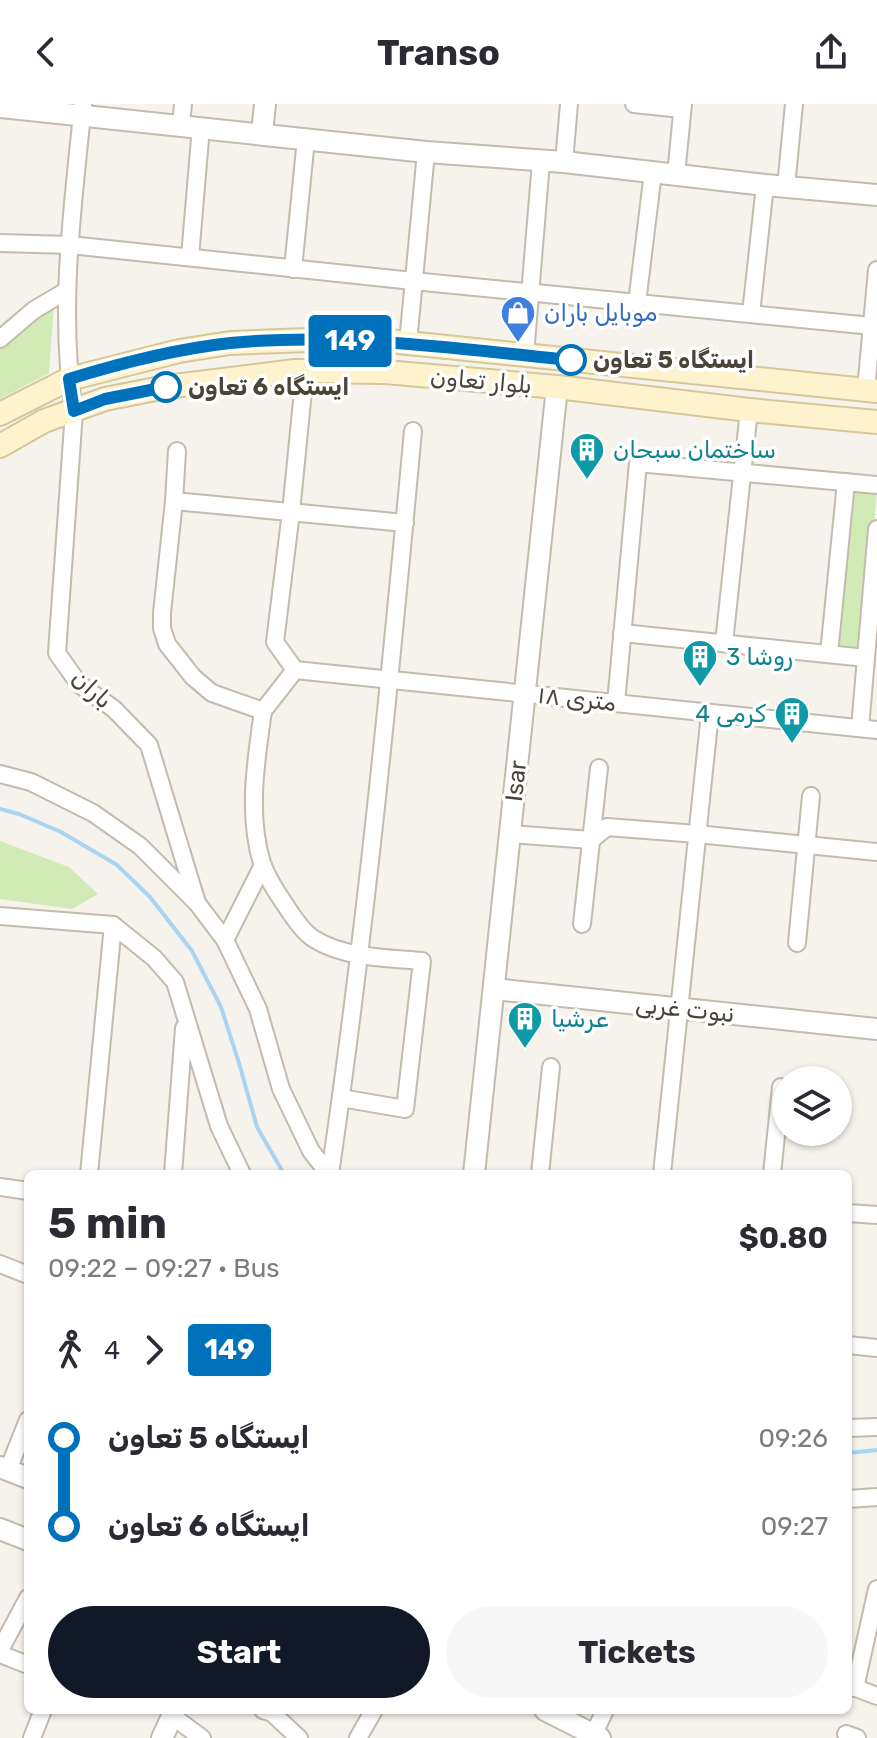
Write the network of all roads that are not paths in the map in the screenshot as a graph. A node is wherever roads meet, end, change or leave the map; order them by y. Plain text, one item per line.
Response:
1 (265, 104) edge
2 (569, 104) edge
3 (634, 104) edge
4 (794, 104) edge
5 (682, 106) edge
6 (0, 107) edge
7 (83, 110) edge
8 (188, 118) edge
9 (262, 133) junction
10 (306, 139) junction
11 (426, 152) junction
12 (541, 162) junction
13 (564, 162) junction
14 (653, 172) junction
15 (676, 175) junction
16 (776, 186) junction
17 (877, 195) edge
18 (0, 243) edge
19 (70, 245) junction
20 (190, 257) junction
21 (293, 269) junction
22 (877, 270) edge
23 (413, 281) junction
24 (66, 291) junction
25 (530, 293) junction
26 (637, 303) junction
27 (751, 314) junction
28 (872, 326) junction
29 (0, 339) edge
30 (408, 343) junction
31 (525, 355) junction
32 (560, 359) junction
33 (305, 371) junction
34 (69, 379) junction
35 (557, 387) junction
36 (872, 390) edge
37 (749, 410) junction
38 (74, 411) junction
39 (0, 414) edge
40 (877, 422) edge
41 (413, 431) dead end
42 (0, 446) edge
43 (177, 451) dead end
44 (742, 473) junction
45 (846, 482) junction
46 (877, 485) edge
47 (174, 501) junction
48 (291, 512) junction
49 (405, 523) junction
50 (877, 529) edge
51 (874, 596) edge
52 (622, 633) junction
53 (724, 643) junction
54 (829, 654) junction
55 (866, 658) junction
56 (295, 670) junction
57 (390, 680) junction
58 (525, 694) junction
59 (616, 703) junction
60 (263, 711) junction
61 (710, 713) junction
62 (868, 729) edge
63 (599, 768) dead end
64 (0, 774) edge
65 (811, 796) dead end
66 (510, 834) junction
67 (697, 834) junction
68 (591, 840) junction
69 (806, 844) junction
70 (877, 852) edge
71 (263, 865) junction
72 (197, 903) junction
73 (0, 916) edge
74 (582, 924) dead end
75 (113, 925) junction
76 (225, 940) junction
77 (797, 943) dead end
78 (358, 955) junction
79 (494, 989) junction
80 (681, 1008) junction
81 (185, 1020) junction
82 (877, 1029) edge
83 (551, 1067) dead end
84 (341, 1098) junction
85 (775, 1146) edge
86 (89, 1170) edge
87 (173, 1170) edge
88 (240, 1170) edge
89 (327, 1170) edge
90 (331, 1170) edge
91 (474, 1170) edge
92 (540, 1170) edge
93 (662, 1170) edge
94 (772, 1170) edge
95 (0, 1187) edge
96 (24, 1190) edge
97 (852, 1213) edge
98 (877, 1215) edge
99 (0, 1264) edge
100 (24, 1273) edge
101 (852, 1345) edge
102 (877, 1348) edge
103 (877, 1427) edge
104 (24, 1428) edge
105 (852, 1428) edge
106 (4, 1469) edge
107 (24, 1476) edge
108 (877, 1497) edge
109 (852, 1499) edge
110 (0, 1529) edge
111 (24, 1538) edge
112 (877, 1589) edge
113 (24, 1606) edge
114 (0, 1652) edge
115 (24, 1663) edge
116 (852, 1682) edge
117 (852, 1686) edge
118 (877, 1696) edge
119 (41, 1714) edge
120 (174, 1714) edge
121 (175, 1714) edge
122 (273, 1714) edge
123 (372, 1714) edge
124 (553, 1714) edge
125 (604, 1714) edge
126 (289, 1735) edge
127 (596, 1737) edge
128 (32, 1738) edge
129 (162, 1738) edge
130 (202, 1738) edge
131 (358, 1738) edge

1 - 9 street
2 - 13 street
3 - 5 street
4 - 16 street
5 - 15 street
6 - 7 street
7 - 8 street
7 - 19 street, باران
8 - 9 street
8 - 20 street
9 - 10 street
10 - 11 street
10 - 21 street
11 - 12 street
11 - 23 street
12 - 13 street
12 - 25 street
13 - 14 street
14 - 15 street
14 - 26 street
15 - 16 street
16 - 17 street
16 - 27 street
18 - 19 street
19 - 20 street
19 - 24 street, باران
20 - 21 street
21 - 23 street
22 - 28 street
23 - 25 street
23 - 30 street
24 - 29 street
24 - 34 street, باران
25 - 26 street
25 - 31 street
26 - 27 street
27 - 28 street
28 - 36 street
30 - 31 main road, بلوار تعاون
30 - 34 main road, بلوار تعاون
31 - 32 main road, بلوار تعاون
32 - 35 main road
32 - 36 main road, بلوار تعاون
33 - 35 main road, بلوار تعاون
33 - 38 main road, بلوار تعاون
33 - 48 street
34 - 38 street, باران
34 - 39 main road, بلوار تعاون
35 - 37 main road, بلوار تعاون
35 - 58 street, Isar
37 - 40 main road, بلوار تعاون
37 - 44 street
38 - 42 main road, بلوار تعاون
38 - 72 street, باران
41 - 49 street
43 - 47 street
44 - 45 street
44 - 52 street
44 - 53 street
45 - 46 street
45 - 54 street
47 - 48 street
47 - 60 street
48 - 49 street
48 - 56 street
49 - 57 street
50 - 51 street
51 - 55 street
52 - 53 street
52 - 59 street
53 - 54 street
54 - 55 street
55 - 62 street
56 - 57 street, ۱۸ متری
56 - 60 street
57 - 58 street, ۱۸ متری
57 - 78 street
58 - 59 street, ۱۸ متری
58 - 66 street, Isar
59 - 61 street, ۱۸ متری
60 - 71 street
61 - 62 street, ۱۸ متری
61 - 67 street
63 - 68 street
64 - 72 street
65 - 69 street
66 - 68 street
66 - 79 street, Isar
67 - 68 street
67 - 69 street
67 - 80 street
68 - 74 street
69 - 70 street
69 - 77 street
71 - 76 street
71 - 78 street
72 - 76 street
73 - 75 street
75 - 81 street
75 - 86 street
76 - 89 street
78 - 84 street
78 - 84 street
79 - 80 street, نبوت غربی
79 - 91 street, Isar
80 - 82 street, نبوت غربی
80 - 93 street
81 - 87 street
81 - 88 street
83 - 92 street
84 - 90 street
85 - 94 street
95 - 96 street
97 - 98 street
99 - 100 street
101 - 102 street
103 - 105 street
104 - 106 street
106 - 107 street
108 - 109 street
110 - 111 street
112 - 116 street
113 - 114 street
114 - 115 street
117 - 118 street
119 - 128 street
120 - 129 street
121 - 130 street
122 - 126 street
123 - 131 street
124 - 127 street
125 - 127 street

